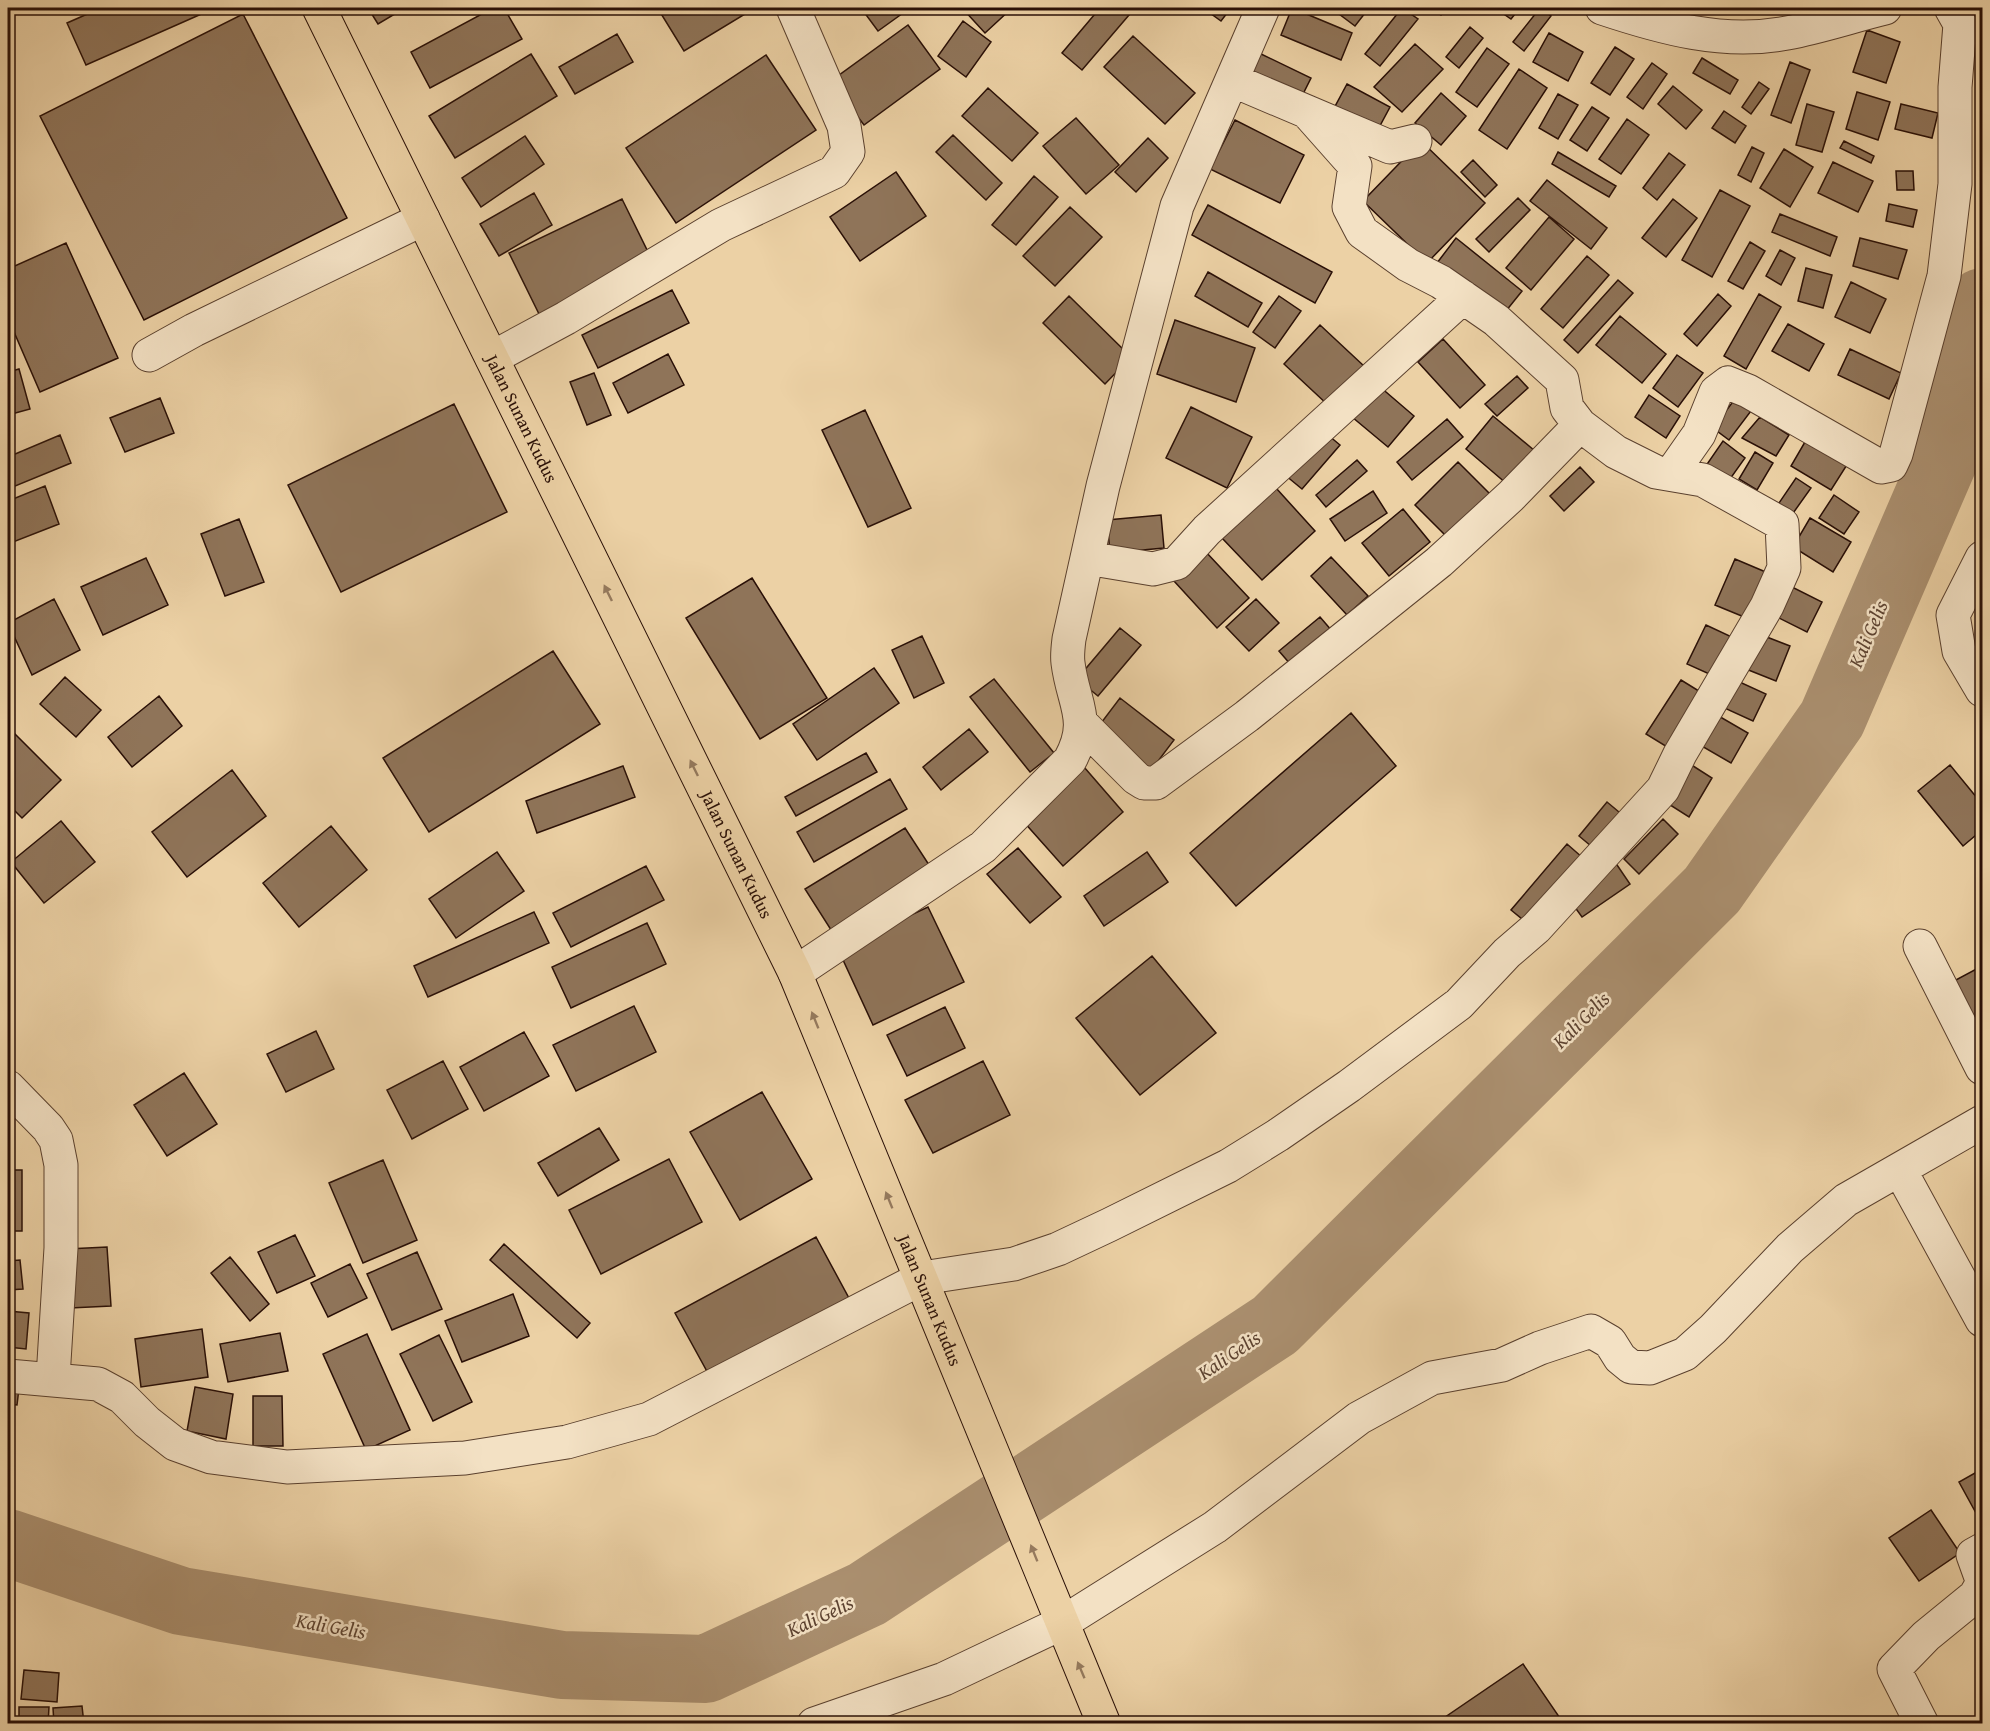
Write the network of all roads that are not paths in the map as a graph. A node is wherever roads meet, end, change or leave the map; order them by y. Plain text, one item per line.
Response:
1 (319, 8) edge
2 (793, 8) edge
3 (1263, 8) edge
4 (1602, 8) edge
5 (1885, 8) edge
6 (1951, 8) edge
7 (1232, 80) junction
8 (1308, 113) junction
9 (1415, 141) dead end
10 (423, 219) junction
11 (1463, 297) junction
12 (149, 355) dead end
13 (492, 358) junction
14 (1580, 425) junction
15 (1671, 474) junction
16 (1087, 558) junction
17 (1983, 558) edge
18 (1983, 690) edge
19 (1082, 724) junction
20 (1920, 946) dead end
21 (795, 973) junction
22 (1983, 1068) edge
23 (8, 1087) edge
24 (1983, 1122) edge
25 (1900, 1170) junction
26 (924, 1286) junction
27 (1983, 1320) edge
28 (8, 1376) edge
29 (53, 1378) junction
30 (1983, 1550) edge
31 (1983, 1582) edge
32 (1059, 1615) junction
33 (814, 1724) edge
34 (1104, 1724) edge
35 (1922, 1724) edge

1 - 10 main road, Jalan Sunan Kudus
2 - 13 street
3 - 7 street
4 - 5 street
6 - 15 street
7 - 8 street
7 - 16 street
8 - 9 street
8 - 11 street
10 - 12 street
10 - 13 main road, Jalan Sunan Kudus
11 - 14 street
11 - 16 street
21 -> 13 main road, Jalan Sunan Kudus
14 - 15 street
14 - 19 street
15 - 26 street
16 - 19 street
17 - 18 street
19 - 21 street
20 - 22 street
26 -> 21 main road, Jalan Sunan Kudus
23 - 29 street
24 - 25 street
25 - 27 street
25 - 32 street
26 - 29 street
32 -> 26 main road, Jalan Sunan Kudus
28 - 29 street
30 - 31 street
31 - 35 street
32 - 33 street
34 -> 32 main road, Jalan Sunan Kudus

